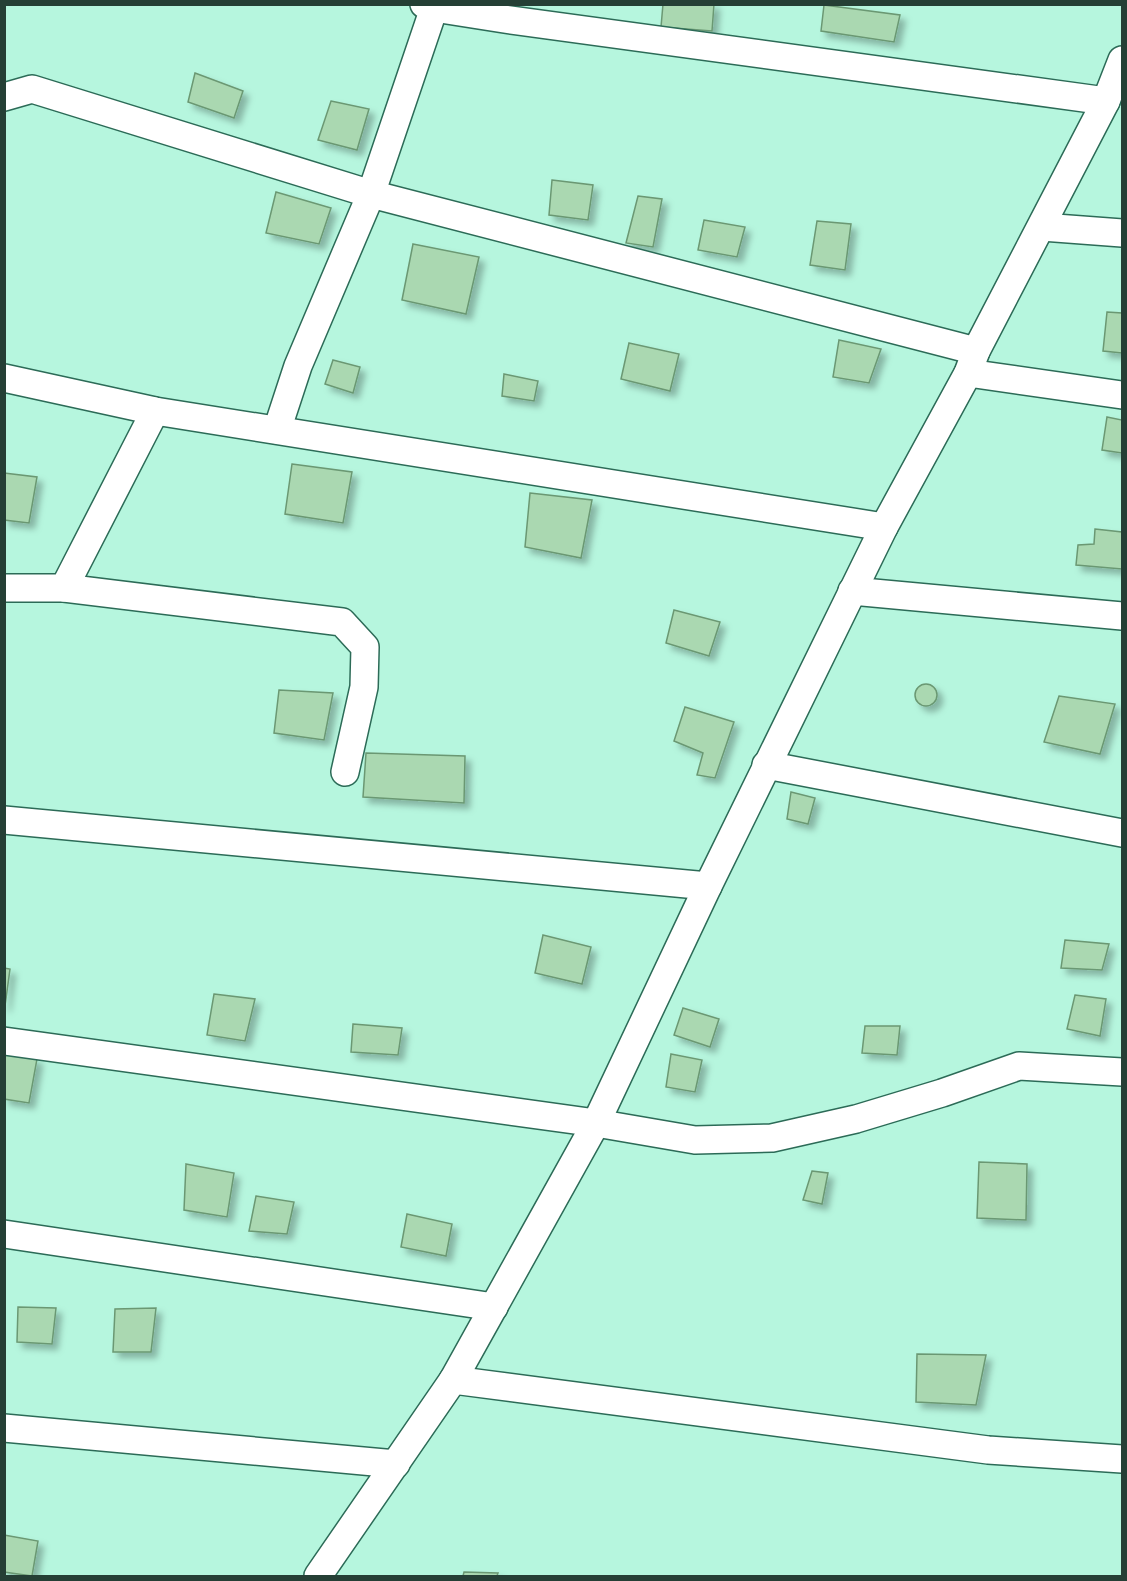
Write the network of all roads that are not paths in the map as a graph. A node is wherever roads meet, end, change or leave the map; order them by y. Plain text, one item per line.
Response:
1 (429, 6) edge
2 (506, 12) edge
3 (1122, 60) edge
4 (4, 97) edge
5 (1106, 101) junction
6 (371, 194) junction
7 (1042, 227) junction
8 (1122, 233) edge
9 (972, 362) junction
10 (4, 378) edge
11 (1122, 395) edge
12 (155, 411) junction
13 (278, 430) junction
14 (884, 527) junction
15 (4, 588) edge
16 (64, 588) junction
17 (852, 591) junction
18 (1122, 616) edge
19 (766, 765) junction
20 (345, 772) dead end
21 (4, 820) edge
22 (1122, 833) edge
23 (708, 886) junction
24 (4, 1041) edge
25 (1122, 1072) edge
26 (596, 1123) junction
27 (4, 1234) edge
28 (494, 1307) junction
29 (453, 1380) junction
30 (4, 1428) edge
31 (1122, 1459) edge
32 (396, 1464) junction
33 (318, 1576) edge

1 - 2 street
1 - 6 street
2 - 5 street
3 - 5 street
4 - 6 street
5 - 7 street
6 - 9 street
6 - 13 street
7 - 8 street
7 - 9 street
9 - 11 street
9 - 14 street
10 - 12 street
12 - 13 street
12 - 16 street
13 - 14 street
14 - 17 street
15 - 16 street
16 - 20 street
17 - 18 street
17 - 19 street
19 - 22 street
19 - 23 street
21 - 23 street
23 - 26 street
24 - 26 street
25 - 26 street
26 - 28 street
27 - 28 street
28 - 29 street
29 - 31 street
29 - 32 street
30 - 32 street
32 - 33 street

